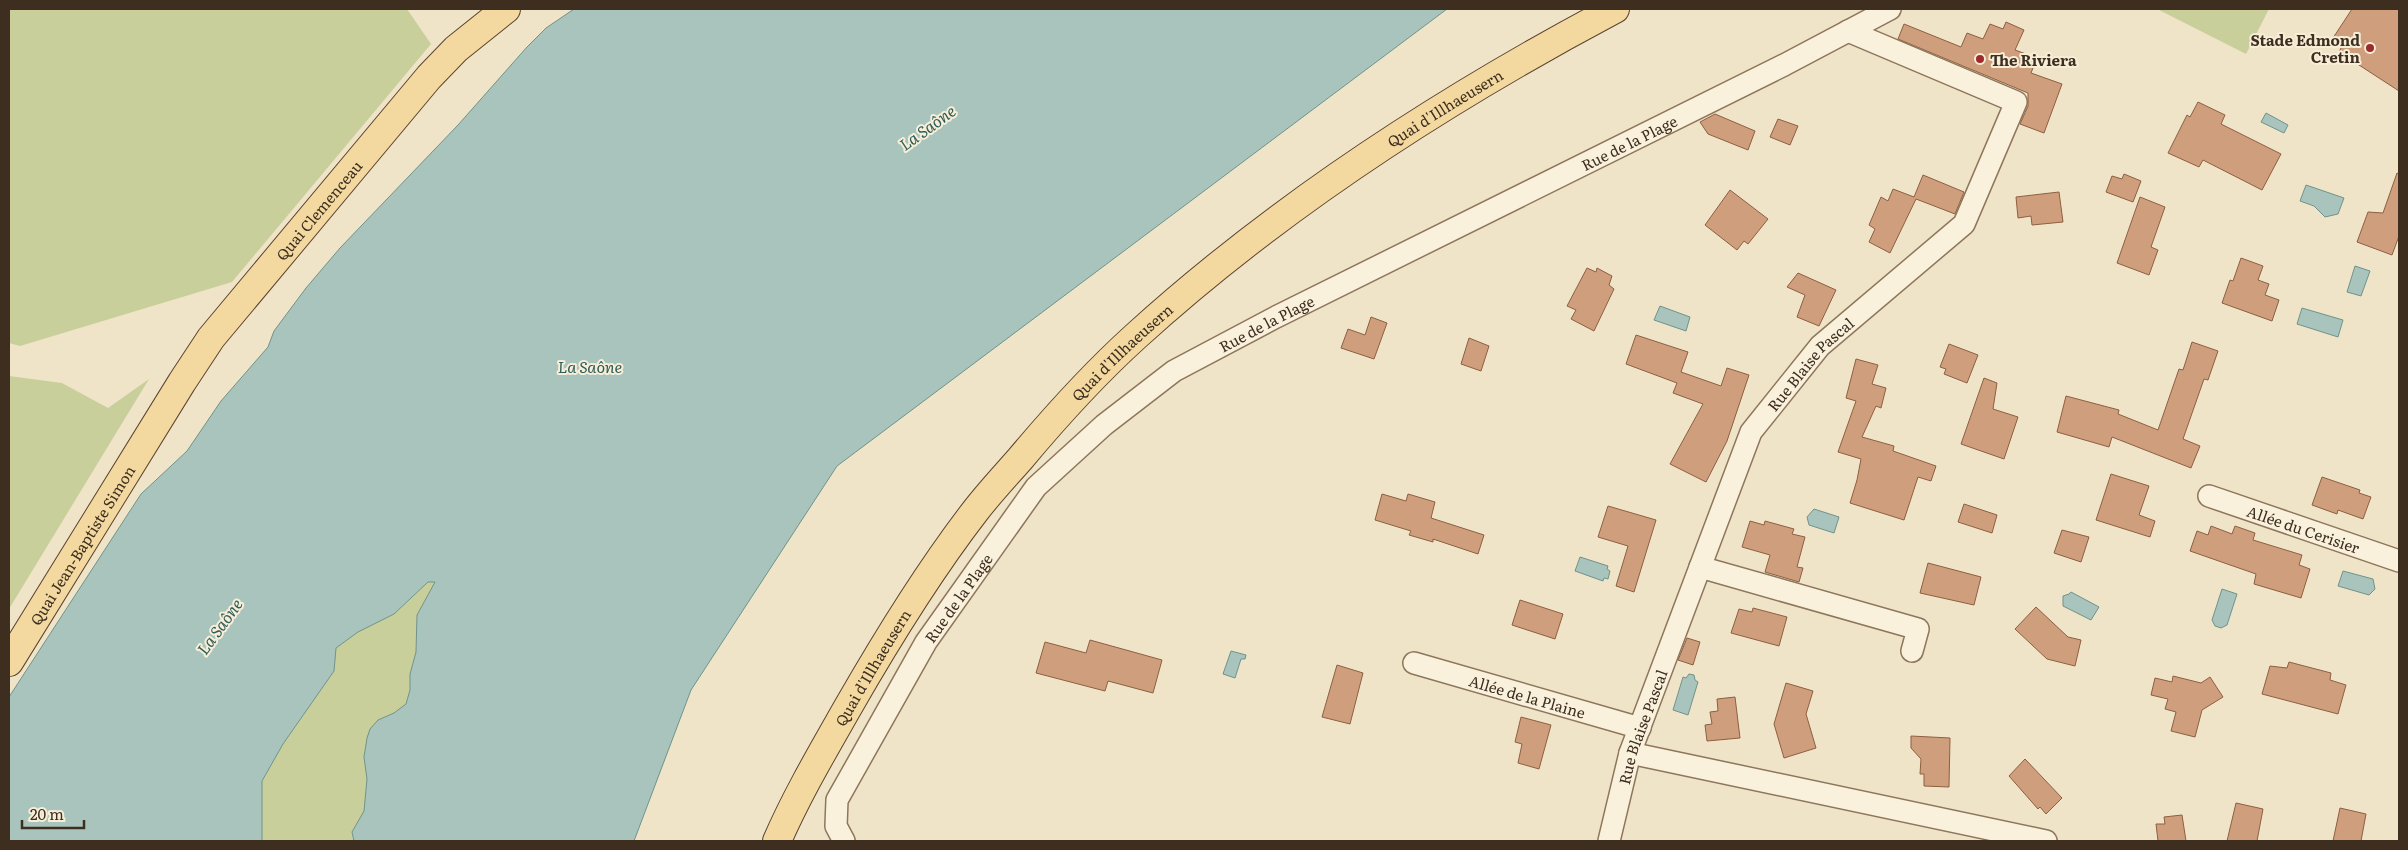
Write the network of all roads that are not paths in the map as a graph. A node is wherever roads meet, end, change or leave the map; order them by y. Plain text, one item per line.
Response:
1 (506, 9) edge
2 (1615, 9) edge
3 (1890, 9) edge
4 (1848, 31) junction
5 (153, 429) joint
6 (2209, 496) dead end
7 (2399, 561) edge
8 (1700, 567) junction
9 (1912, 651) dead end
10 (9, 662) edge
11 (1414, 662) dead end
12 (1640, 728) junction
13 (1630, 753) junction
14 (777, 841) edge
15 (844, 841) edge
16 (1609, 841) edge
17 (2046, 841) edge

1 - 5 main road, Quai Clemenceau
2 - 14 main road, Quai d'Illhaeusern
3 - 4 street, Rue de la Plage
4 - 8 street, Rue Blaise Pascal
4 - 15 street, Rue de la Plage
5 - 10 main road, Quai Jean-Baptiste Simon
6 - 7 street, Allée du Cerisier
8 - 9 street
8 - 12 street, Rue Blaise Pascal
11 - 12 street, Allée de la Plaine
12 - 13 street, Rue Blaise Pascal
13 - 16 street, Rue Blaise Pascal
13 - 17 street

